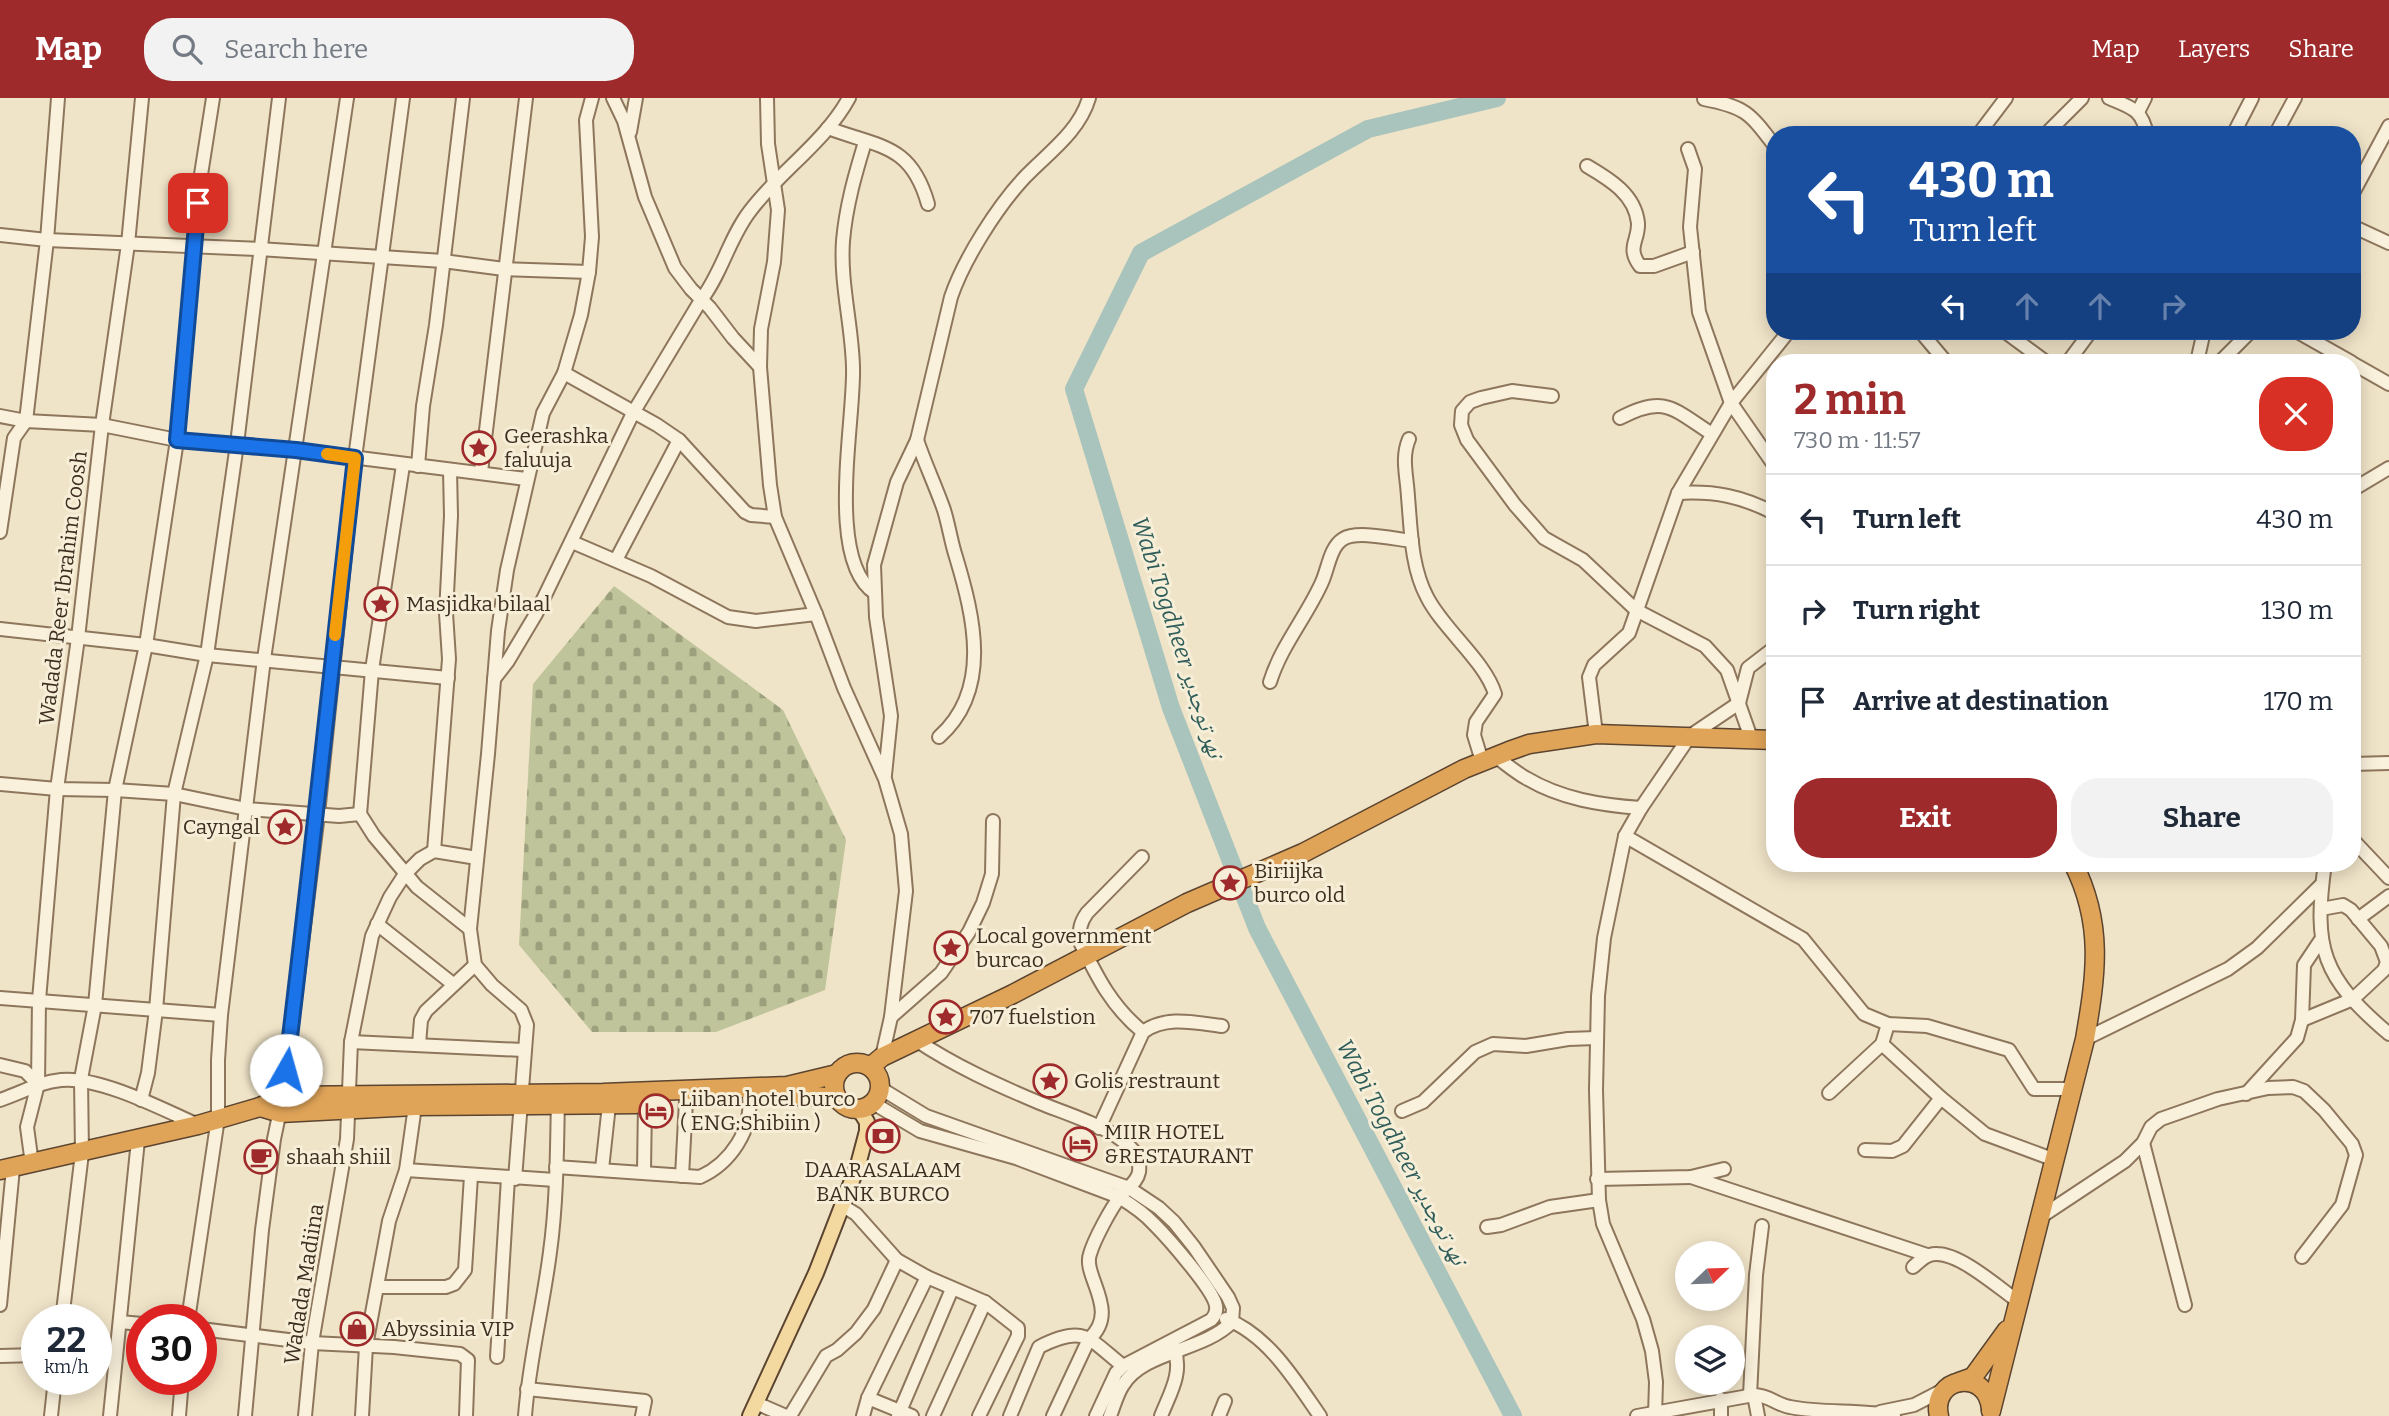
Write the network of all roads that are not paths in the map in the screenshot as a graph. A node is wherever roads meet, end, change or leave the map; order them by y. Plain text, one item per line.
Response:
1 (58, 98) edge
2 (142, 98) edge
3 (213, 98) edge
4 (279, 98) edge
5 (347, 98) edge
6 (404, 98) edge
7 (463, 98) edge
8 (526, 98) edge
9 (592, 98) edge
10 (613, 98) edge
11 (636, 98) edge
12 (766, 98) edge
13 (849, 98) edge
14 (1089, 98) edge
15 (2006, 98) edge
16 (2082, 98) edge
17 (2109, 98) edge
18 (2145, 98) edge
19 (2252, 98) edge
20 (2295, 98) edge
21 (1704, 99) edge
22 (2138, 112) junction
23 (1985, 126) edge
24 (2054, 126) edge
25 (2145, 126) edge
26 (2238, 126) edge
27 (2280, 126) edge
28 (2389, 126) edge
29 (828, 128) junction
30 (1766, 135) edge
31 (628, 142) junction
32 (865, 142) junction
33 (1688, 149) dead end
34 (1587, 166) dead end
35 (2361, 178) edge
36 (775, 184) junction
37 (928, 204) dead end
38 (2361, 233) edge
39 (0, 234) edge
40 (47, 240) junction
41 (2389, 243) edge
42 (128, 244) junction
43 (194, 246) junction
44 (259, 249) junction
45 (1693, 252) junction
46 (325, 255) junction
47 (384, 257) junction
48 (443, 261) junction
49 (504, 268) junction
50 (589, 272) junction
51 (701, 300) junction
52 (1782, 340) edge
53 (1928, 340) edge
54 (2016, 340) edge
55 (2242, 340) edge
56 (2312, 340) edge
57 (1770, 354) edge
58 (1940, 354) edge
59 (2035, 354) edge
60 (2228, 354) edge
61 (2336, 354) edge
62 (1766, 360) edge
63 (760, 367) junction
64 (2361, 368) edge
65 (564, 373) junction
66 (2389, 384) edge
67 (1552, 396) dead end
68 (1731, 403) junction
69 (633, 413) junction
70 (0, 416) edge
71 (1620, 418) dead end
72 (26, 421) junction
73 (102, 425) junction
74 (1712, 434) junction
75 (1409, 439) dead end
76 (177, 440) junction
77 (679, 440) junction
78 (917, 440) junction
79 (237, 444) junction
80 (296, 450) junction
81 (1766, 453) edge
82 (355, 458) junction
83 (403, 465) junction
84 (418, 466) junction
85 (2389, 468) edge
86 (450, 470) junction
87 (481, 472) junction
88 (526, 479) junction
89 (2361, 485) edge
90 (1678, 493) junction
91 (1766, 509) edge
92 (775, 517) junction
93 (0, 532) edge
94 (1412, 541) junction
95 (572, 542) junction
96 (616, 560) junction
97 (875, 593) junction
98 (1636, 610) junction
99 (816, 614) junction
100 (0, 629) edge
101 (78, 638) junction
102 (146, 645) junction
103 (1766, 654) edge
104 (207, 655) junction
105 (264, 659) junction
106 (331, 667) junction
107 (372, 670) junction
108 (448, 678) junction
109 (493, 680) junction
110 (1270, 682) dead end
111 (1738, 703) junction
112 (1596, 734) junction
113 (1690, 736) junction
114 (939, 737) dead end
115 (1751, 738) junction
116 (1766, 739) edge
117 (1488, 759) junction
118 (2389, 763) edge
119 (2361, 764) edge
120 (885, 779) junction
121 (0, 784) edge
122 (57, 789) junction
123 (115, 790) junction
124 (174, 794) junction
125 (1640, 808) junction
126 (246, 809) junction
127 (318, 814) junction
128 (360, 814) junction
129 (993, 821) dead end
130 (1625, 836) junction
131 (2361, 848) edge
132 (434, 851) junction
133 (1142, 857) dead end
134 (477, 858) junction
135 (2077, 872) edge
136 (2324, 872) edge
137 (405, 874) junction
138 (2389, 878) edge
139 (2322, 884) junction
140 (2389, 896) edge
141 (2321, 909) junction
142 (2358, 919) junction
143 (377, 923) junction
144 (470, 929) junction
145 (2320, 941) junction
146 (1087, 956) junction
147 (475, 965) junction
148 (453, 985) junction
149 (0, 998) edge
150 (2353, 999) junction
151 (39, 1000) junction
152 (95, 1005) junction
153 (156, 1010) junction
154 (221, 1015) junction
155 (891, 1017) junction
156 (2302, 1020) junction
157 (1888, 1024) junction
158 (1222, 1027) dead end
159 (1143, 1031) junction
160 (2389, 1034) edge
161 (1596, 1038) junction
162 (2085, 1039) junction
163 (916, 1040) junction
164 (351, 1042) junction
165 (419, 1044) junction
166 (1882, 1044) junction
167 (523, 1050) junction
168 (876, 1062) junction
169 (0, 1065) edge
170 (836, 1074) junction
171 (81, 1079) junction
172 (38, 1084) junction
173 (2073, 1089) junction
174 (1829, 1093) dead end
175 (2245, 1095) junction
176 (749, 1096) junction
177 (1941, 1098) junction
178 (520, 1099) junction
179 (558, 1099) junction
180 (838, 1099) junction
181 (0, 1100) edge
182 (141, 1100) junction
183 (871, 1100) junction
184 (686, 1101) junction
185 (349, 1102) junction
186 (645, 1103) junction
187 (281, 1105) junction
188 (609, 1105) junction
189 (415, 1107) junction
190 (1402, 1111) dead end
191 (926, 1116) junction
192 (218, 1118) junction
193 (198, 1125) junction
194 (1100, 1128) junction
195 (920, 1131) junction
196 (138, 1140) junction
197 (2143, 1143) junction
198 (1865, 1150) dead end
199 (82, 1153) junction
200 (1018, 1153) junction
201 (2055, 1160) junction
202 (32, 1164) junction
203 (7, 1169) edge
204 (603, 1169) junction
205 (1724, 1169) dead end
206 (406, 1170) junction
207 (644, 1171) junction
208 (556, 1173) junction
209 (471, 1176) junction
210 (682, 1176) junction
211 (1691, 1177) junction
212 (511, 1178) junction
213 (1597, 1180) junction
214 (1124, 1193) junction
215 (1599, 1200) junction
216 (843, 1206) junction
217 (2038, 1218) junction
218 (1762, 1226) dead end
219 (1488, 1227) dead end
220 (3, 1249) edge
221 (1927, 1255) junction
222 (2301, 1257) dead end
223 (897, 1260) junction
224 (1913, 1266) dead end
225 (927, 1277) junction
226 (377, 1287) junction
227 (952, 1289) junction
228 (985, 1302) junction
229 (2019, 1302) junction
230 (63, 1304) edge
231 (190, 1304) edge
232 (0, 1305) edge
233 (2185, 1305) dead end
234 (1215, 1315) junction
235 (2013, 1321) junction
236 (120, 1322) junction
237 (1232, 1322) junction
238 (126, 1323) edge
239 (217, 1331) edge
240 (253, 1336) junction
241 (1088, 1339) junction
242 (312, 1343) junction
243 (366, 1346) junction
244 (1174, 1346) junction
245 (21, 1355) edge
246 (0, 1356) edge
247 (497, 1357) dead end
248 (112, 1360) edge
249 (115, 1360) junction
250 (1123, 1366) junction
251 (1952, 1385) junction
252 (527, 1389) junction
253 (53, 1395) edge
254 (181, 1395) edge
255 (1752, 1395) junction
256 (868, 1398) junction
257 (1721, 1399) junction
258 (1224, 1401) dead end
259 (753, 1410) edge
260 (1877, 1412) junction
261 (1839, 1413) edge
262 (1990, 1413) edge
263 (903, 1414) edge
264 (1654, 1414) edge
265 (51, 1416) edge
266 (110, 1416) edge
267 (179, 1416) edge
268 (245, 1416) edge
269 (305, 1416) edge
270 (362, 1416) edge
271 (466, 1416) edge
272 (525, 1416) edge
273 (642, 1416) edge
274 (788, 1416) edge
275 (863, 1416) edge
276 (933, 1416) edge
277 (979, 1416) edge
278 (1010, 1416) edge
279 (1053, 1416) edge
280 (1096, 1416) edge
281 (1110, 1416) edge
282 (1161, 1416) edge
283 (1219, 1416) edge
284 (1320, 1416) edge
285 (1637, 1416) edge
286 (1721, 1416) edge
287 (1759, 1416) edge
288 (1894, 1416) edge
289 (1939, 1416) edge

1 - 40 street
2 - 42 street, Wadada Reer Ibrahim Coosh
3 - 43 street
4 - 44 street
5 - 46 street
6 - 47 street
7 - 48 street
8 - 49 street
9 - 50 street
10 - 31 street
11 - 31 street
12 - 36 street
13 - 29 street
14 - 78 street
15 - 23 street
16 - 24 street
17 - 22 street
18 - 22 street
19 - 26 street
20 - 27 street
21 - 30 street
22 - 25 street
28 - 35 street
29 - 32 street
29 - 36 street
31 - 51 street
32 - 37 street
32 - 97 street
33 - 45 street
34 - 45 street
36 - 51 street
36 - 63 street
38 - 41 street
39 - 40 street
40 - 42 street
40 - 72 street
42 - 43 street
42 - 73 street, Wadada Reer Ibrahim Coosh
43 - 44 street
43 - 76 street
44 - 46 street
44 - 79 street
45 - 68 street
46 - 47 street
46 - 80 street
47 - 48 street
47 - 82 street
48 - 49 street
48 - 84 street
49 - 50 street
49 - 87 street
50 - 65 street
51 - 63 street
51 - 69 street
52 - 57 street
53 - 58 street
54 - 59 street
55 - 60 street
56 - 61 street
62 - 68 street
63 - 92 street
64 - 66 street
65 - 69 street
65 - 88 street
67 - 98 street
68 - 74 street
68 - 81 street
69 - 77 street
69 - 95 street
70 - 72 street
71 - 74 street
72 - 73 street
72 - 93 street
73 - 76 street
73 - 101 street, Wadada Reer Ibrahim Coosh
74 - 90 street
75 - 94 street
76 - 79 street
76 - 102 street
77 - 92 street
77 - 96 street
78 - 97 street
78 - 114 street
79 - 80 street
79 - 104 street
80 - 82 street
80 - 105 street
82 - 83 street
82 - 106 street
83 - 84 street
83 - 107 street
84 - 86 street
85 - 89 street
86 - 87 street
86 - 108 street
87 - 88 street
88 - 109 street
90 - 91 street
90 - 98 street
92 - 99 street
94 - 110 street
94 - 117 street
95 - 96 street
95 - 109 street
96 - 99 street
97 - 120 street
98 - 111 street
98 - 112 street
99 - 120 street
100 - 101 street
101 - 102 street
101 - 122 street, Wadada Reer Ibrahim Coosh
102 - 104 street
102 - 123 street
103 - 111 street
104 - 105 street
104 - 124 street
105 - 106 street
105 - 126 street
106 - 107 street
106 - 127 street
107 - 108 street
107 - 128 street
108 - 132 street
109 - 134 street
111 - 113 street
111 - 115 street
112 - 113 highway
112 - 117 highway
113 - 115 highway
113 - 125 street
115 - 116 highway
117 - 125 street
117 - 146 highway
118 - 119 street
120 - 155 street
121 - 122 street
122 - 123 street
122 - 151 street, Wadada Reer Ibrahim Coosh
123 - 124 street
123 - 152 street
124 - 126 street
124 - 153 street
125 - 130 street
126 - 127 street
126 - 154 street
127 - 128 street
127 - 187 street
128 - 137 street
129 - 155 street
130 - 157 street
130 - 161 street
131 - 138 street
132 - 134 street
132 - 137 street, Wadada Madiina
133 - 146 street
134 - 144 street
135 - 162 highway
136 - 139 street
137 - 143 street, Wadada Madiina
137 - 144 street
139 - 141 street
139 - 162 street
140 - 142 street
141 - 142 street
141 - 145 street
142 - 150 street
143 - 148 street
143 - 164 street, Wadada Madiina
144 - 147 street
145 - 150 street
145 - 156 street
146 - 159 street
146 - 163 highway
147 - 148 street
147 - 167 street
148 - 165 street
149 - 151 street
150 - 156 street
150 - 160 street
151 - 152 street
151 - 172 street, Wadada Reer Ibrahim Coosh
152 - 153 street
152 - 171 street
153 - 154 street
153 - 182 street
154 - 192 street
155 - 168 street
156 - 175 street
157 - 166 street
157 - 173 street
158 - 159 street
159 - 194 street
161 - 190 street
161 - 213 street
162 - 173 highway
163 - 168 highway
163 - 194 street
164 - 165 street
164 - 185 street, Wadada Madiina
165 - 167 street
166 - 174 street
166 - 177 street
167 - 178 street
168 - 170 highway
168 - 183 highway
169 - 172 street
170 - 179 highway
170 - 180 highway
171 - 172 street
171 - 182 street
171 - 199 street
172 - 181 street
172 - 202 street, Wadada Reer Ibrahim Coosh
173 - 201 highway
175 - 197 street
175 - 222 street
176 - 180 highway
176 - 184 highway
176 - 210 street
177 - 198 street
177 - 201 street
178 - 179 highway
178 - 185 highway
178 - 189 highway
178 - 212 street
179 - 188 highway
179 - 208 street
180 - 183 highway
182 - 193 street
183 - 191 street
183 - 195 street
183 - 216 main road
184 - 186 highway
184 - 210 street
185 - 187 highway
185 - 189 highway
185 - 242 street, Wadada Madiina
186 - 188 highway
186 - 207 street
187 - 192 highway
187 - 240 street
188 - 204 street
189 - 206 street
191 - 195 street
191 - 200 street
192 - 193 highway
192 - 231 street
193 - 196 highway
194 - 214 street
195 - 200 street
196 - 199 highway
196 - 236 street
197 - 217 street
197 - 233 street
199 - 202 highway
199 - 230 street
200 - 214 street
201 - 217 highway
202 - 203 highway
203 - 220 street
204 - 207 street
204 - 208 street
205 - 211 street
206 - 209 street
206 - 226 street
207 - 210 street
208 - 212 street
208 - 252 street
209 - 212 street
209 - 226 street
211 - 213 street
211 - 221 street
212 - 247 street
213 - 215 street
214 - 234 street
214 - 237 street
214 - 241 street
215 - 219 street
215 - 264 street
216 - 223 street
216 - 259 main road
217 - 229 highway
218 - 255 street
220 - 232 street
221 - 224 street
221 - 229 street
223 - 225 street
223 - 274 street
225 - 227 street
225 - 256 street
226 - 243 street
227 - 228 street
227 - 263 street
228 - 276 street
228 - 277 street
229 - 235 highway
234 - 237 street
234 - 244 street
235 - 251 highway
235 - 262 highway
236 - 238 street
236 - 249 street
237 - 244 street
237 - 284 street
239 - 240 street
240 - 242 street
240 - 268 street
241 - 250 street
241 - 278 street
241 - 279 street
242 - 243 street
242 - 269 street, Wadada Madiina
243 - 270 street
243 - 271 street
244 - 250 street
244 - 281 street
244 - 282 street
245 - 246 street
248 - 249 street
249 - 266 street
250 - 280 street
251 - 260 street
251 - 262 highway
251 - 289 highway
252 - 272 street
252 - 273 street
253 - 265 street
254 - 267 street
255 - 257 street
255 - 261 street
255 - 287 street
256 - 263 street
256 - 275 street
257 - 264 street
257 - 286 street
258 - 283 street
259 - 274 street
260 - 261 street
260 - 288 street
264 - 285 street

